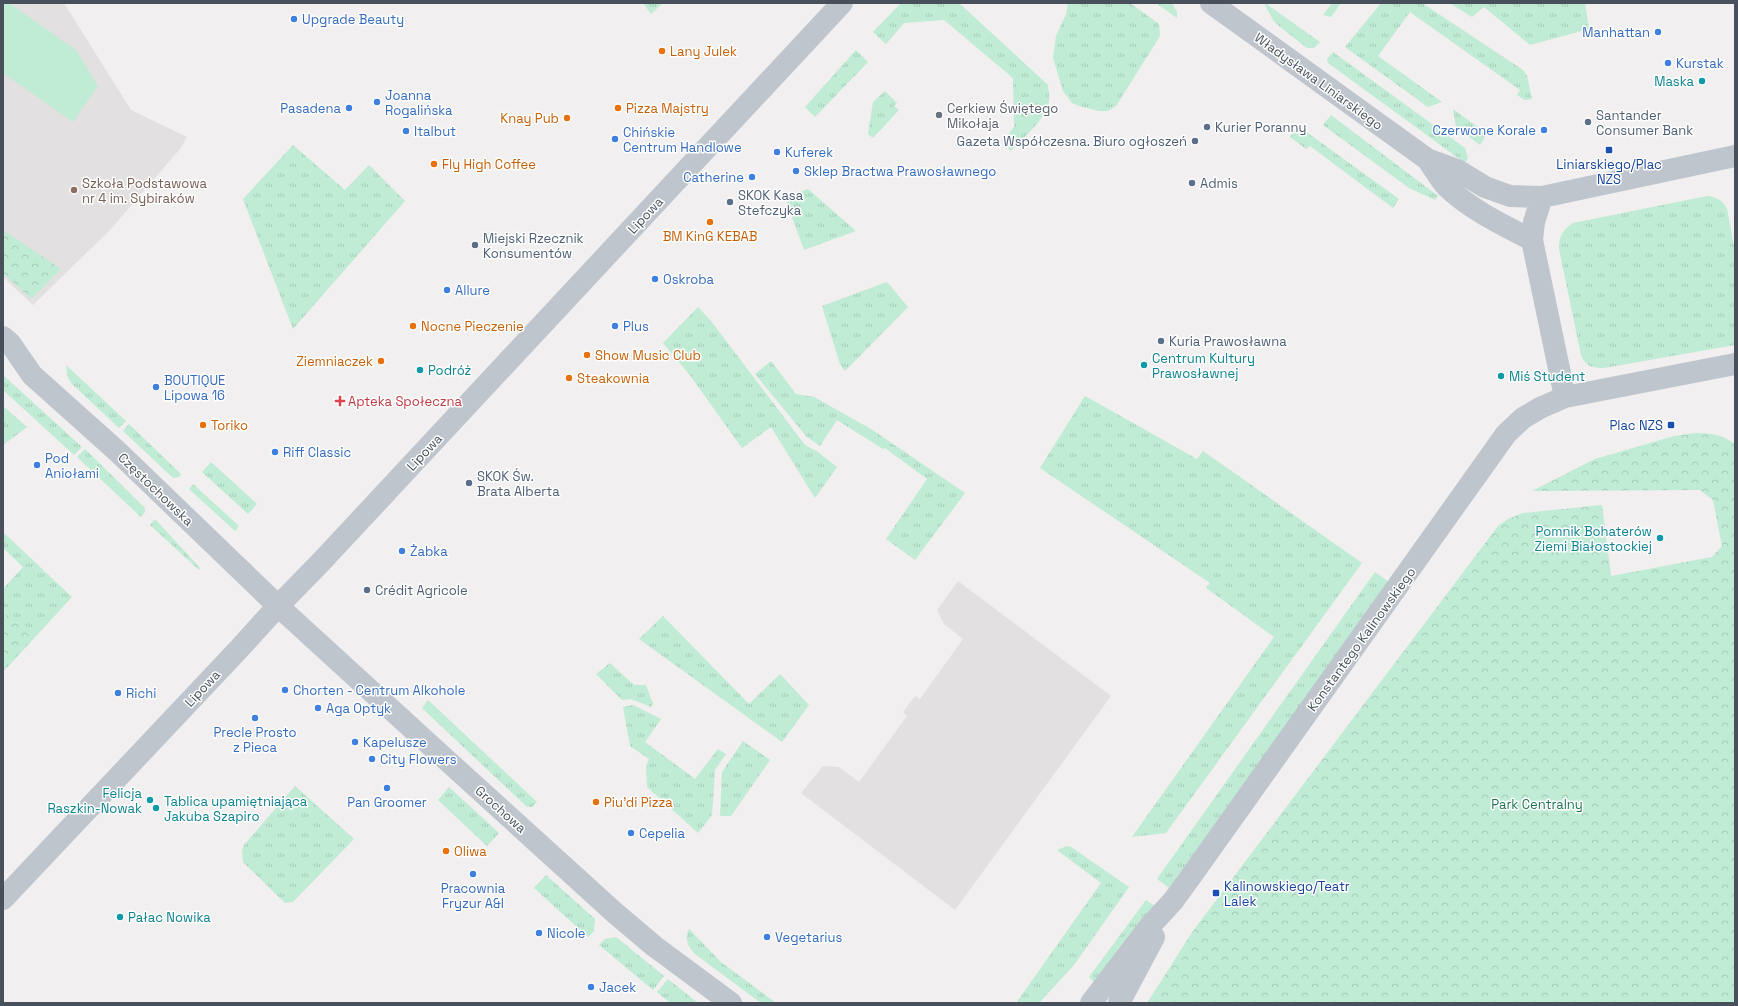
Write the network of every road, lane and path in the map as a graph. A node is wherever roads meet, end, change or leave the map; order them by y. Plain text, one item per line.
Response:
1 (842, 3) edge
2 (1211, 3) edge
3 (1735, 156) edge
4 (1427, 159) junction
5 (1542, 196) junction
6 (1532, 240) junction
7 (3, 337) edge
8 (3, 360) edge
9 (1735, 364) edge
10 (32, 375) junction
11 (1565, 397) junction
12 (278, 606) junction
13 (3, 899) edge
14 (1173, 901) junction
15 (731, 1003) edge
16 (1091, 1003) edge
17 (1119, 1003) edge

1 - 12 street, Lipowa
2 - 4 street, Władysława Liniarskiego
3 - 5 street, Władysława Liniarskiego
4 - 5 street, Władysława Liniarskiego
4 - 6 street, Władysława Liniarskiego
5 - 6 street
6 - 11 street
7 - 10 street, Częstochowska
8 - 10 street, Częstochowska
9 - 11 street, Konstantego Kalinowskiego
10 - 12 street, Częstochowska
11 - 14 street, Konstantego Kalinowskiego
12 - 13 street, Lipowa
12 - 15 street, Grochowa
14 - 16 street, Konstantego Kalinowskiego
14 - 17 street, Konstantego Kalinowskiego

